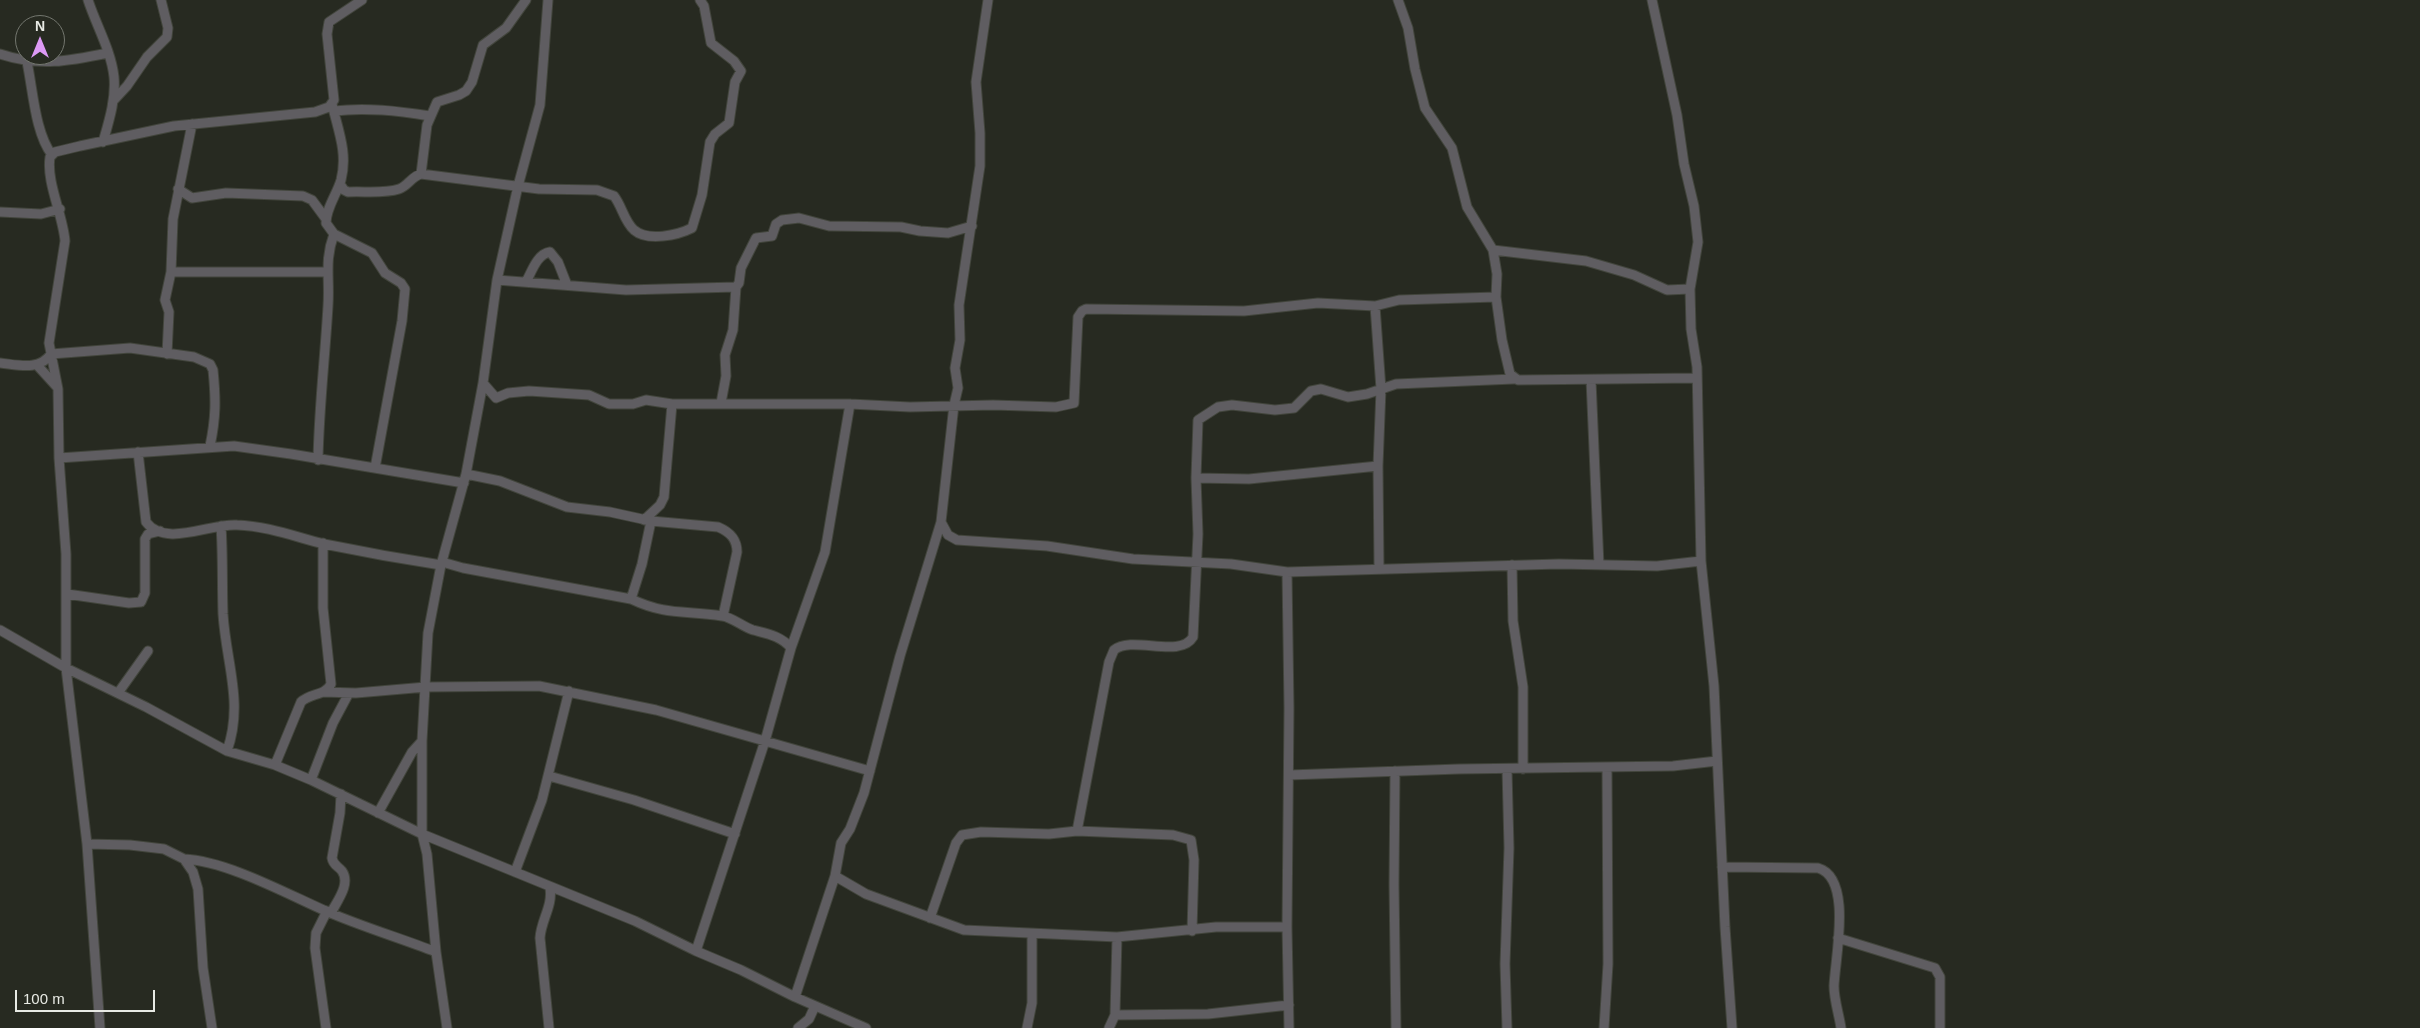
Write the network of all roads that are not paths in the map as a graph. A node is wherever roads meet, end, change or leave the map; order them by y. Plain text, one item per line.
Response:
1 (88, 0) edge
2 (161, 0) edge
3 (362, 0) edge
4 (526, 0) edge
5 (548, 0) edge
6 (700, 0) edge
7 (988, 0) edge
8 (1398, 0) edge
9 (1652, 0) edge
10 (108, 53) junction
11 (0, 54) edge
12 (15, 58) edge
13 (65, 60) edge
14 (28, 65) edge
15 (113, 101) junction
16 (333, 107) junction
17 (430, 116) junction
18 (192, 124) junction
19 (102, 142) junction
20 (52, 155) junction
21 (422, 174) junction
22 (340, 184) junction
23 (518, 186) junction
24 (178, 189) junction
25 (60, 209) junction
26 (0, 212) edge
27 (326, 219) junction
28 (972, 226) junction
29 (334, 234) junction
30 (1493, 250) junction
31 (171, 272) junction
32 (328, 272) junction
33 (497, 280) junction
34 (526, 282) junction
35 (567, 285) junction
36 (736, 287) junction
37 (1690, 289) junction
38 (1496, 297) junction
39 (1376, 306) junction
40 (51, 354) junction
41 (167, 354) junction
42 (0, 363) edge
43 (37, 366) junction
44 (1697, 378) junction
45 (1514, 379) junction
46 (1590, 380) junction
47 (483, 383) junction
48 (58, 389) junction
49 (1381, 389) junction
50 (721, 403) junction
51 (672, 404) junction
52 (850, 404) junction
53 (954, 405) junction
54 (210, 446) junction
55 (138, 452) junction
56 (59, 458) junction
57 (318, 460) junction
58 (1378, 466) junction
59 (375, 468) junction
60 (1196, 478) junction
61 (465, 479) junction
62 (660, 505) junction
63 (647, 520) junction
64 (941, 522) junction
65 (665, 523) junction
66 (221, 526) junction
67 (160, 532) junction
68 (323, 543) junction
69 (1197, 561) junction
70 (1701, 561) junction
71 (442, 563) junction
72 (1512, 565) junction
73 (1599, 565) junction
74 (1379, 567) junction
75 (1287, 572) junction
76 (67, 594) junction
77 (630, 599) junction
78 (723, 616) junction
79 (0, 630) edge
80 (791, 648) junction
81 (148, 651) dead end
82 (66, 668) junction
83 (426, 687) junction
84 (569, 691) junction
85 (324, 692) junction
86 (118, 693) junction
87 (349, 693) junction
88 (422, 741) junction
89 (765, 741) junction
90 (227, 751) junction
91 (1717, 761) junction
92 (275, 764) junction
93 (1607, 767) junction
94 (1507, 769) junction
95 (1522, 769) junction
96 (870, 771) junction
97 (1395, 771) junction
98 (1289, 775) junction
99 (549, 776) junction
100 (311, 780) junction
101 (341, 794) junction
102 (378, 812) junction
103 (1077, 831) junction
104 (422, 834) junction
105 (735, 834) junction
106 (87, 844) junction
107 (184, 860) junction
108 (1722, 867) junction
109 (515, 872) junction
110 (835, 876) junction
111 (550, 888) junction
112 (329, 912) junction
113 (930, 918) junction
114 (1287, 927) junction
115 (1192, 930) junction
116 (1032, 934) junction
117 (1117, 937) junction
118 (1838, 938) junction
119 (696, 951) junction
120 (436, 952) junction
121 (795, 997) junction
122 (1289, 1004) junction
123 (815, 1006) junction
124 (1115, 1015) junction
125 (100, 1028) edge
126 (212, 1028) edge
127 (326, 1028) edge
128 (447, 1028) edge
129 (549, 1028) edge
130 (798, 1028) edge
131 (866, 1028) edge
132 (1027, 1028) edge
133 (1109, 1028) edge
134 (1290, 1028) edge
135 (1396, 1028) edge
136 (1506, 1028) edge
137 (1604, 1028) edge
138 (1732, 1028) edge
139 (1841, 1028) edge
140 (1940, 1028) edge

1 - 10 street
2 - 15 street
3 - 16 street
4 - 17 street
5 - 23 street
6 - 23 street
7 - 28 street
8 - 30 street
9 - 37 street
10 - 13 street
10 - 15 street
11 - 12 street
14 - 20 street
15 - 19 street
16 - 17 street
16 - 18 street
16 - 22 street
17 - 21 street
18 - 19 street
18 - 24 street
19 - 20 street
20 - 25 street
21 - 22 street
21 - 23 street
22 - 27 street
23 - 33 street
24 - 27 street
24 - 31 street
25 - 26 street
25 - 40 street
27 - 29 street
28 - 36 street
28 - 53 street
29 - 32 street
29 - 59 street
30 - 37 street
30 - 38 street
31 - 32 street
31 - 41 street
32 - 57 street
33 - 34 street
33 - 47 street
34 - 35 street
34 - 35 street
35 - 36 street
36 - 50 street
37 - 44 street
38 - 39 street
38 - 45 street
39 - 49 street
39 - 53 street
40 - 41 street
40 - 43 street
40 - 48 street
41 - 54 street
42 - 43 street
43 - 48 street
44 - 46 street
44 - 70 street
45 - 46 street
45 - 49 street
46 - 73 street
47 - 51 street
47 - 61 street
48 - 56 street
49 - 58 street
49 - 60 street
50 - 51 street
50 - 52 street
51 - 62 street
52 - 53 street
52 - 80 street
53 - 64 street
54 - 55 street
54 - 57 street
55 - 56 street
55 - 67 street
56 - 76 street
57 - 59 street
58 - 60 street
58 - 74 street
59 - 61 street
60 - 69 street
61 - 63 street
61 - 71 street
62 - 63 street
62 - 65 street
63 - 65 street
63 - 77 street
64 - 69 street
64 - 96 street
65 - 78 street
66 - 67 street
66 - 68 street
66 - 90 street
67 - 76 street
68 - 71 street
68 - 85 street
69 - 75 street
69 - 103 street
70 - 73 street
70 - 91 street
71 - 77 street
71 - 83 street
72 - 73 street
72 - 74 street
72 - 95 street
74 - 75 street
75 - 98 street
76 - 82 street
77 - 78 street
78 - 80 street
79 - 82 street
80 - 89 street
81 - 86 street
82 - 86 street
82 - 106 street
83 - 84 street
83 - 87 street
83 - 88 street
84 - 89 street
84 - 99 street
85 - 87 street
85 - 92 street
86 - 90 street
87 - 100 street
88 - 102 street
88 - 104 street
89 - 96 street
89 - 105 street
90 - 92 street
91 - 93 street
91 - 108 street
92 - 100 street
93 - 95 street
93 - 137 street
94 - 95 street
94 - 97 street
94 - 136 street
96 - 110 street
97 - 98 street
97 - 135 street
98 - 114 street
99 - 105 street
99 - 109 street
100 - 101 street
101 - 102 street
101 - 112 street
102 - 104 street
103 - 113 street
103 - 115 street
104 - 109 street
104 - 120 street
105 - 119 street
106 - 107 street
106 - 125 street
107 - 112 street
107 - 126 street
108 - 118 street
108 - 138 street
109 - 111 street
110 - 113 street
110 - 121 street
111 - 119 street
111 - 129 street
112 - 120 street
112 - 127 street
113 - 116 street
114 - 115 street
114 - 122 street
115 - 117 street
116 - 117 street
116 - 132 street
117 - 124 street
118 - 139 street
118 - 140 street
119 - 121 street
120 - 128 street
121 - 123 street
122 - 124 street
122 - 134 street
123 - 130 street
123 - 131 street
124 - 133 street

